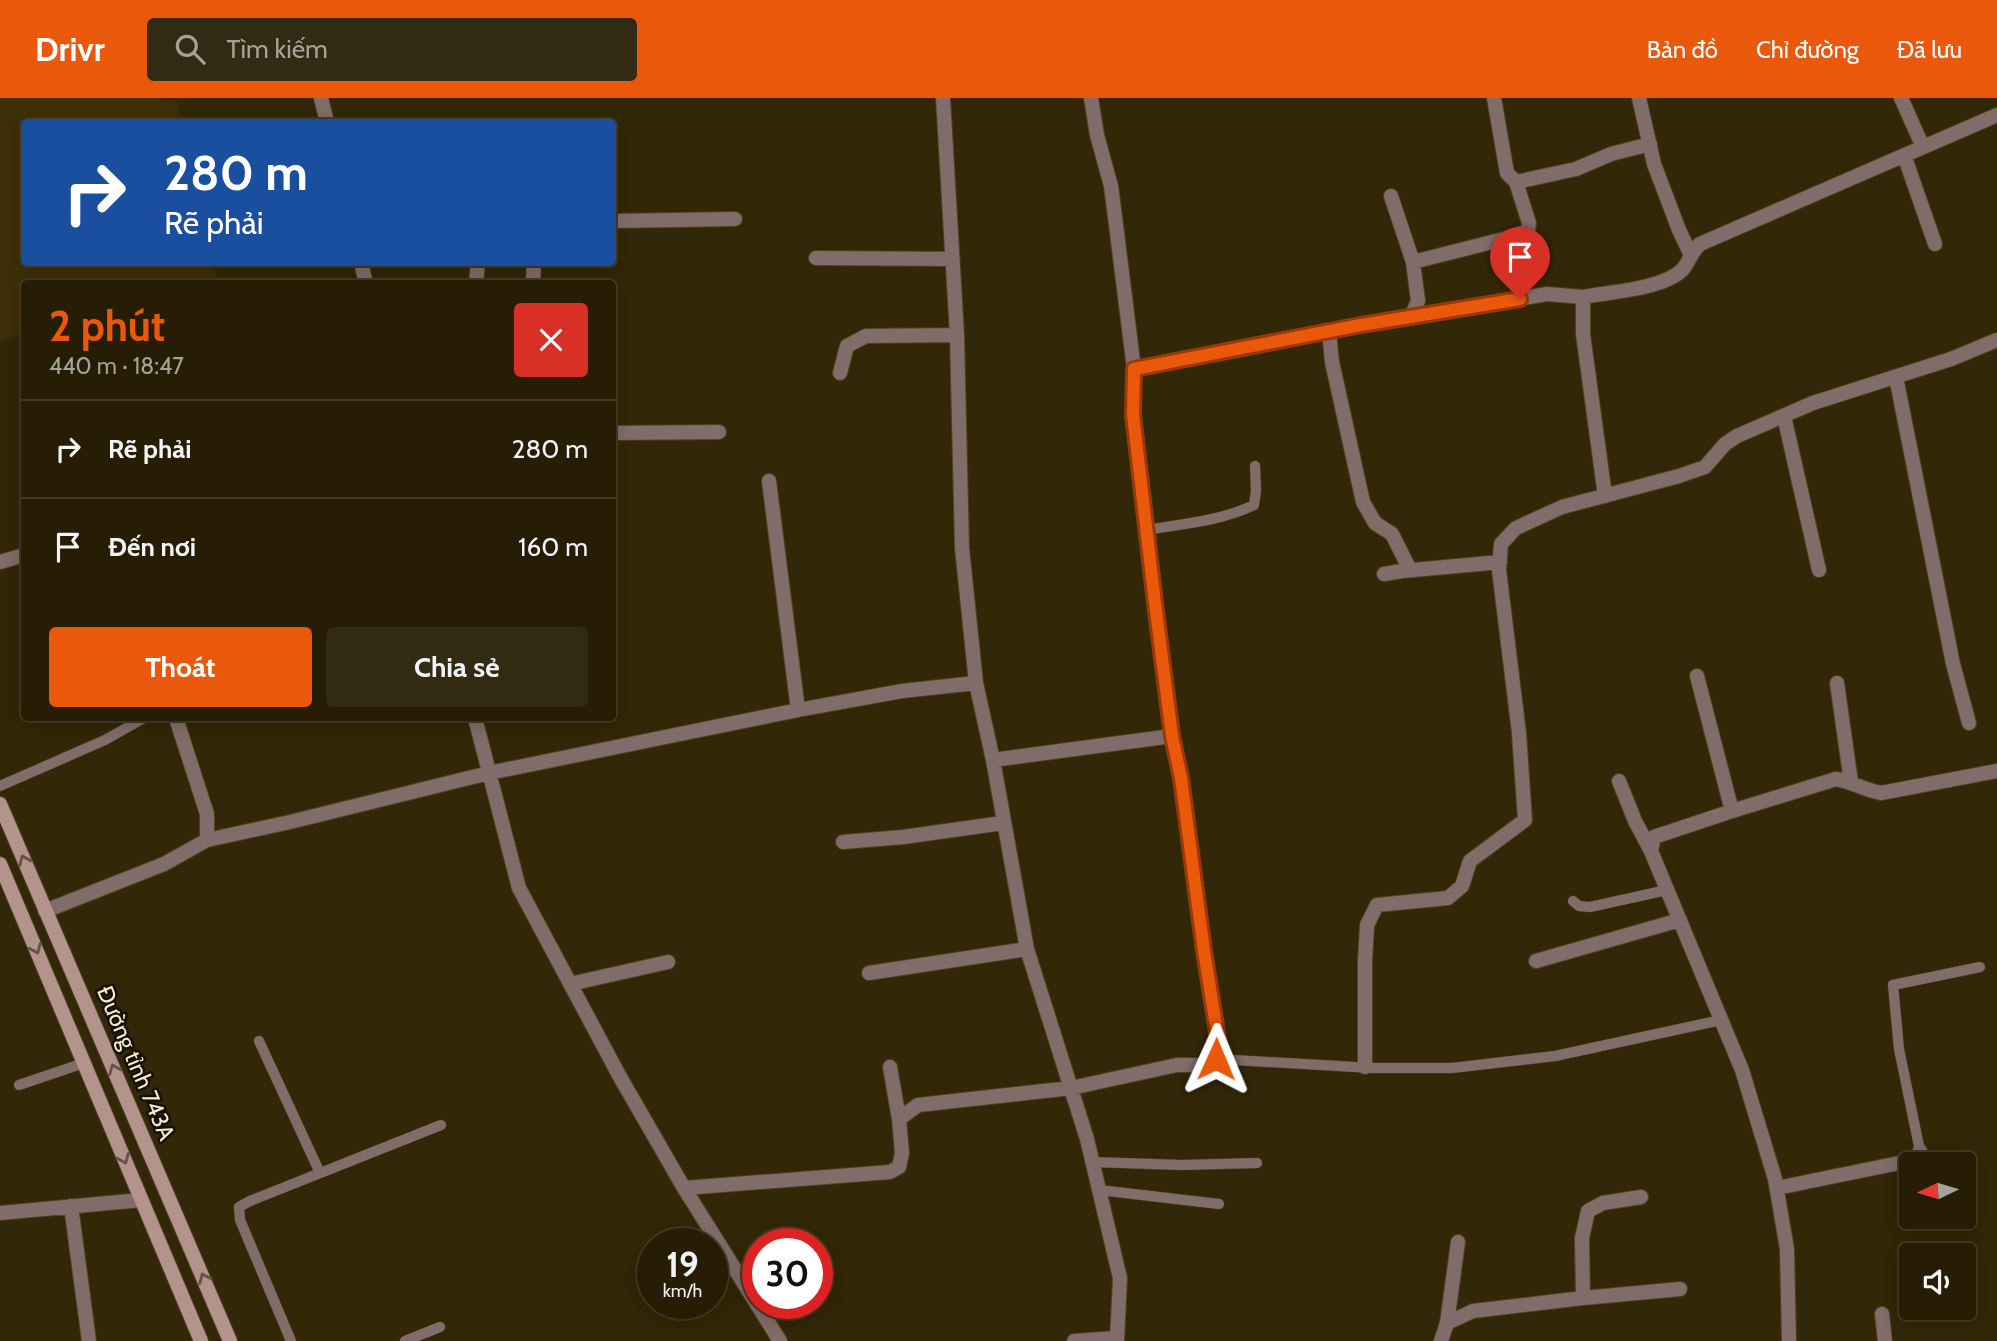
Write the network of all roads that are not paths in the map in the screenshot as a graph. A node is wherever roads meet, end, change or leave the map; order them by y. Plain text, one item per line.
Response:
1 (321, 98) edge
2 (943, 98) edge
3 (1091, 98) edge
4 (1494, 98) edge
5 (1639, 98) edge
6 (1901, 98) edge
7 (1997, 115) edge
8 (326, 119) edge
9 (1650, 144) junction
10 (1923, 147) junction
11 (1904, 155) junction
12 (1516, 183) junction
13 (1391, 196) dead end
14 (735, 219) dead end
15 (616, 220) edge
16 (1935, 244) dead end
17 (1690, 253) junction
18 (816, 258) dead end
19 (952, 259) junction
20 (1413, 262) junction
21 (1583, 297) junction
22 (1411, 317) junction
23 (1329, 331) junction
24 (957, 335) junction
25 (1997, 340) edge
26 (1134, 369) junction
27 (840, 373) dead end
28 (1896, 377) junction
29 (1784, 416) junction
30 (719, 432) dead end
31 (616, 433) edge
32 (1255, 466) dead end
33 (769, 481) dead end
34 (1605, 496) junction
35 (1146, 530) junction
36 (21, 556) edge
37 (0, 562) edge
38 (1500, 562) junction
39 (1410, 570) junction
40 (1819, 570) dead end
41 (1384, 575) dead end
42 (1697, 676) dead end
43 (976, 683) junction
44 (1837, 683) dead end
45 (798, 710) junction
46 (139, 721) edge
47 (177, 721) edge
48 (476, 721) edge
49 (1969, 723) dead end
50 (1172, 736) junction
51 (993, 760) junction
52 (1997, 771) edge
53 (489, 773) junction
54 (1619, 781) dead end
55 (1851, 782) junction
56 (0, 786) edge
57 (0, 804) edge
58 (1732, 811) junction
59 (1003, 822) junction
60 (207, 840) junction
61 (843, 842) dead end
62 (1651, 851) junction
63 (0, 864) edge
64 (1667, 890) junction
65 (1573, 901) dead end
66 (45, 911) junction
67 (24, 920) junction
68 (1680, 920) junction
69 (1027, 949) junction
70 (1536, 961) dead end
71 (668, 962) dead end
72 (1980, 967) dead end
73 (869, 973) dead end
74 (570, 984) junction
75 (1721, 1020) junction
76 (259, 1041) dead end
77 (1216, 1059) junction
78 (84, 1063) junction
79 (890, 1067) dead end
80 (1365, 1067) junction
81 (19, 1084) dead end
82 (1071, 1088) junction
83 (900, 1119) junction
84 (441, 1125) dead end
85 (1920, 1151) joint
86 (1092, 1162) junction
87 (1257, 1163) dead end
88 (320, 1173) junction
89 (684, 1188) junction
90 (1777, 1188) junction
91 (166, 1190) junction
92 (1099, 1190) junction
93 (1642, 1197) dead end
94 (141, 1200) junction
95 (1219, 1204) dead end
96 (71, 1206) junction
97 (0, 1213) edge
98 (1458, 1242) dead end
99 (1680, 1289) dead end
100 (1583, 1298) junction
101 (1882, 1314) dead end
102 (1447, 1323) junction
103 (440, 1327) dead end
104 (1117, 1340) edge
105 (89, 1341) edge
106 (201, 1341) edge
107 (230, 1341) edge
108 (291, 1341) edge
109 (405, 1341) edge
110 (780, 1341) edge
111 (1074, 1341) edge
112 (1441, 1341) edge
113 (1789, 1341) edge
114 (1885, 1341) edge

1 - 8 street
2 - 19 street
3 - 26 street
4 - 12 street
5 - 9 street
6 - 10 street
7 - 10 street
9 - 12 street
9 - 17 street
10 - 11 street
11 - 16 street
11 - 17 street
12 - 20 street
13 - 20 street
14 - 15 street
17 - 21 street
18 - 19 street
19 - 24 street
20 - 22 street
21 - 22 street
21 - 34 street
22 - 23 street
23 - 26 street
23 - 39 street
24 - 27 street
24 - 43 street
25 - 28 street
26 - 35 street
28 - 29 street
28 - 49 street
29 - 34 street
29 - 40 street
30 - 31 street
32 - 35 lane
33 - 45 street
34 - 38 street
35 - 50 street
36 - 37 street
38 - 39 street
38 - 80 street
39 - 41 street
42 - 58 street
43 - 45 street
43 - 51 street
44 - 55 street
45 - 53 street
46 - 56 lane
47 - 60 street
48 - 53 street
50 - 51 street
50 - 77 street
51 - 59 street
52 - 55 street
53 - 60 street
53 - 74 street
54 - 62 street
55 - 58 street
66 -> 57 main road, Đường tỉnh 743A
58 - 62 street
59 - 61 street
59 - 69 street
60 - 66 street
62 - 64 street
63 - 67 main road, Đường tỉnh 743A
64 - 65 lane
64 - 68 street
66 - 67 main road
91 -> 66 main road, Đường tỉnh 743A
67 -> 78 main road, Đường tỉnh 743A
68 - 70 street
68 - 75 street
69 - 73 street
69 - 82 street
71 - 74 street
72 - 85 lane
74 - 89 street
75 - 80 lane
75 - 90 street
76 - 88 lane
77 - 80 lane
77 - 82 street
78 - 81 lane
78 -> 94 main road, Đường tỉnh 743A
79 - 83 street
82 - 83 street
82 - 86 street
83 - 89 street
84 - 88 lane
85 - 90 street
86 - 87 lane
86 - 92 street
88 - 108 lane
89 - 110 street
90 - 113 street
91 - 94 main road
107 -> 91 main road, Đường tỉnh 743A
92 - 95 lane
92 - 104 street
93 - 100 street
94 - 96 street
94 - 106 main road, Đường tỉnh 743A
96 - 97 street
96 - 105 street
98 - 102 street
99 - 100 street
100 - 102 street
101 - 114 street
102 - 112 street
103 - 109 lane
104 - 111 street

